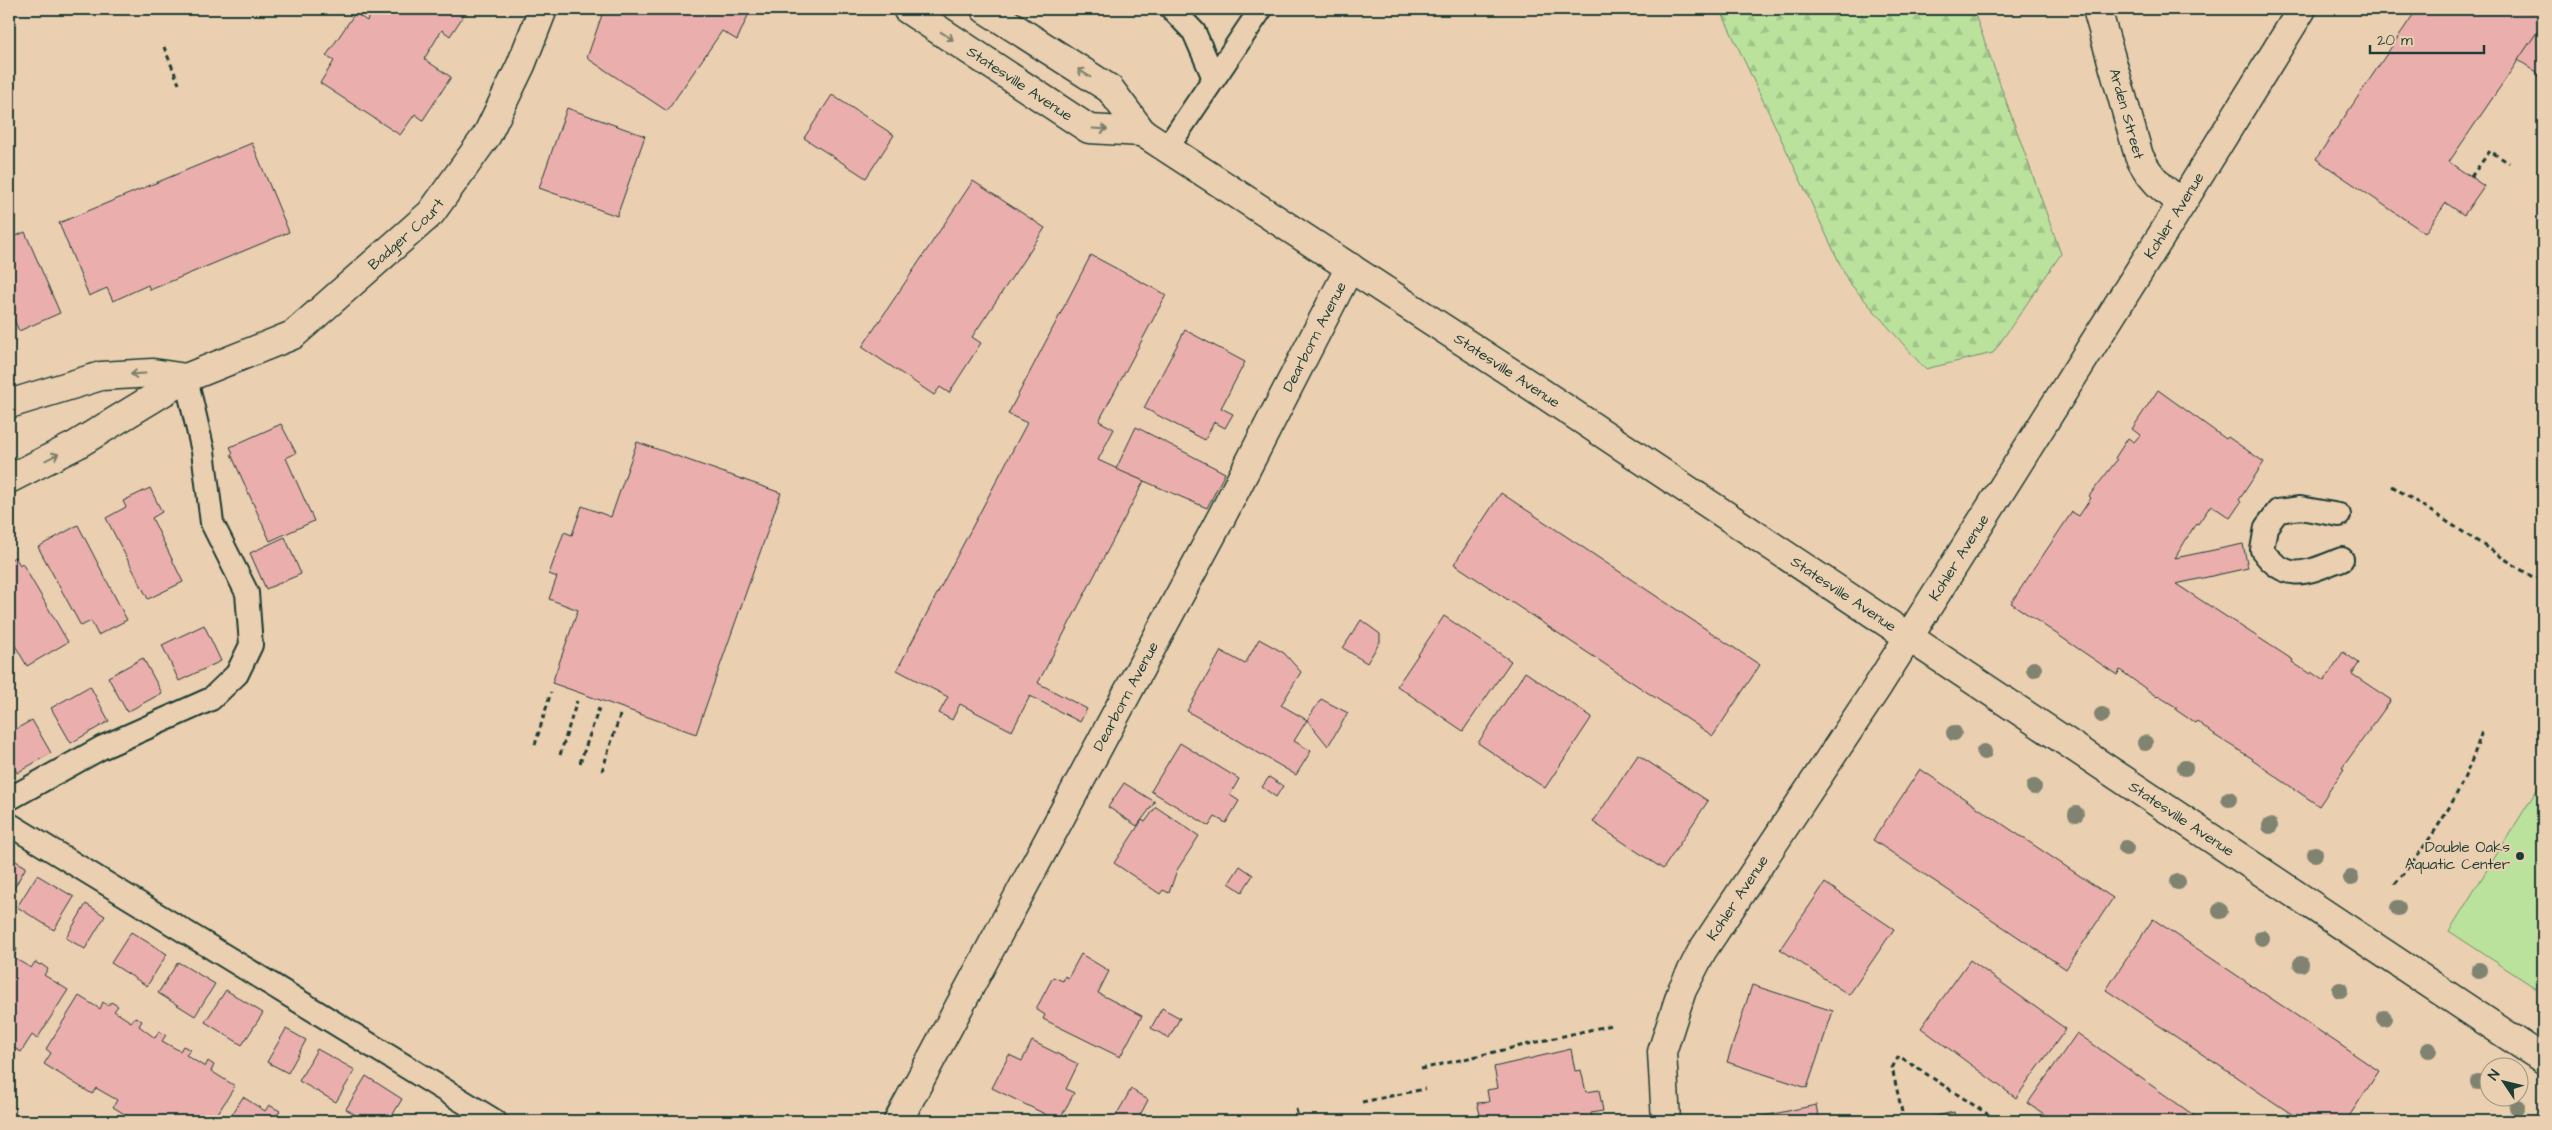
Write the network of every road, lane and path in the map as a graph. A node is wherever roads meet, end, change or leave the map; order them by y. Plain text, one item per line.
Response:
1 (543, 9) edge
2 (907, 9) edge
3 (1172, 9) edge
4 (1261, 9) edge
5 (2097, 9) edge
6 (2302, 9) edge
7 (1003, 13) edge
8 (164, 47) dead end
9 (1214, 78) junction
10 (179, 84) dead end
11 (1142, 132) junction
12 (1167, 148) junction
13 (2509, 163) dead end
14 (2471, 177) dead end
15 (2182, 203) junction
16 (1350, 267) junction
17 (186, 378) junction
18 (9, 404) edge
19 (9, 479) edge
20 (2392, 486) dead end
21 (2339, 515) dead end
22 (2342, 559) dead end
23 (2543, 578) edge
24 (1908, 637) junction
25 (551, 692) dead end
26 (577, 701) dead end
27 (598, 708) dead end
28 (620, 715) dead end
29 (2482, 731) dead end
30 (534, 745) dead end
31 (560, 755) dead end
32 (580, 763) dead end
33 (602, 771) dead end
34 (9, 799) edge
35 (9, 824) edge
36 (2395, 884) dead end
37 (1611, 1025) dead end
38 (2543, 1059) edge
39 (1421, 1068) dead end
40 (1425, 1089) dead end
41 (1362, 1102) dead end
42 (1296, 1109) dead end
43 (1902, 1112) dead end
44 (1989, 1115) junction
45 (495, 1121) edge
46 (898, 1121) edge
47 (1299, 1121) edge
48 (1666, 1121) edge
49 (1990, 1121) edge
50 (1998, 1121) edge

1 - 17 street, Badger Court
2 -> 11 street, Statesville Avenue
3 - 9 lane
4 - 9 lane
5 - 15 street, Arden Street
6 - 15 street, Kohler Avenue
11 -> 7 street, Statesville Avenue
8 - 10 path
9 - 12 lane
11 - 12 street, Statesville Avenue
12 - 16 street, Statesville Avenue
13 - 14 path
15 - 24 street, Kohler Avenue
16 - 24 street, Statesville Avenue
16 - 46 street, Dearborn Avenue
17 -> 18 street
19 -> 17 street, Badger Court
17 - 34 lane
20 - 23 path
21 - 22 lane
24 - 38 street, Statesville Avenue
24 - 48 street, Kohler Avenue
25 - 30 path
26 - 31 path
27 - 32 path
28 - 33 path
29 - 36 path
35 - 45 lane
37 - 39 path
40 - 41 path
42 - 47 path
43 - 44 path
44 - 49 path
44 - 50 path

